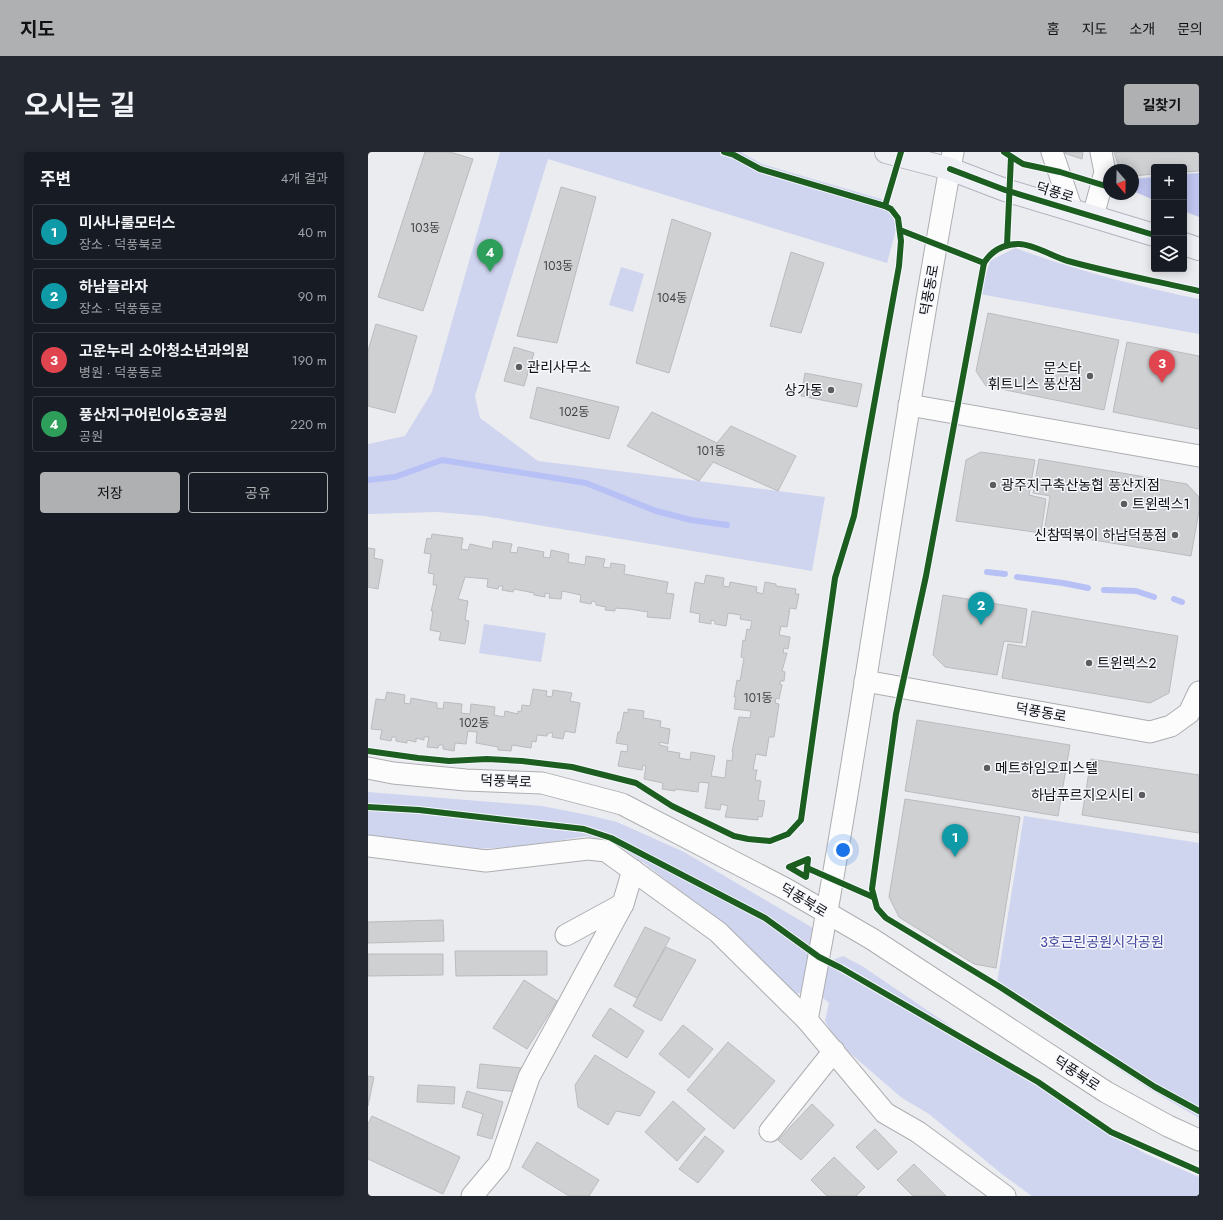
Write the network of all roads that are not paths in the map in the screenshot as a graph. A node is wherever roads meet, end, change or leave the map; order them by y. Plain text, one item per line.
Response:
1 (886, 152) edge
2 (1052, 152) edge
3 (1101, 152) edge
4 (951, 161) edge
5 (1083, 213) junction
6 (1151, 234) edge
7 (1187, 245) edge
8 (1199, 249) edge
9 (909, 405) junction
10 (1199, 456) edge
11 (865, 681) junction
12 (1199, 692) edge
13 (368, 768) edge
14 (368, 846) edge
15 (633, 870) junction
16 (623, 904) junction
17 (828, 914) junction
18 (566, 935) dead end
19 (808, 1020) junction
20 (834, 1051) junction
21 (770, 1131) dead end
22 (1199, 1140) edge
23 (472, 1196) edge
24 (1005, 1196) edge

1 - 4 main road, 덕풍로
2 - 5 street
3 - 5 street
4 - 5 main road, 덕풍로
4 - 9 street, 덕풍동로
5 - 6 main road, 덕풍로
7 - 8 main road
9 - 10 street
9 - 11 street, 덕풍동로
11 - 12 street, 덕풍동로
11 - 17 street, 덕풍동로
13 - 17 street, 덕풍북로
14 - 15 street
15 - 16 street
15 - 19 street
16 - 18 street
16 - 23 street
17 - 19 street, 덕풍동로
17 - 22 street, 덕풍북로
19 - 20 street
20 - 21 street
20 - 24 street

